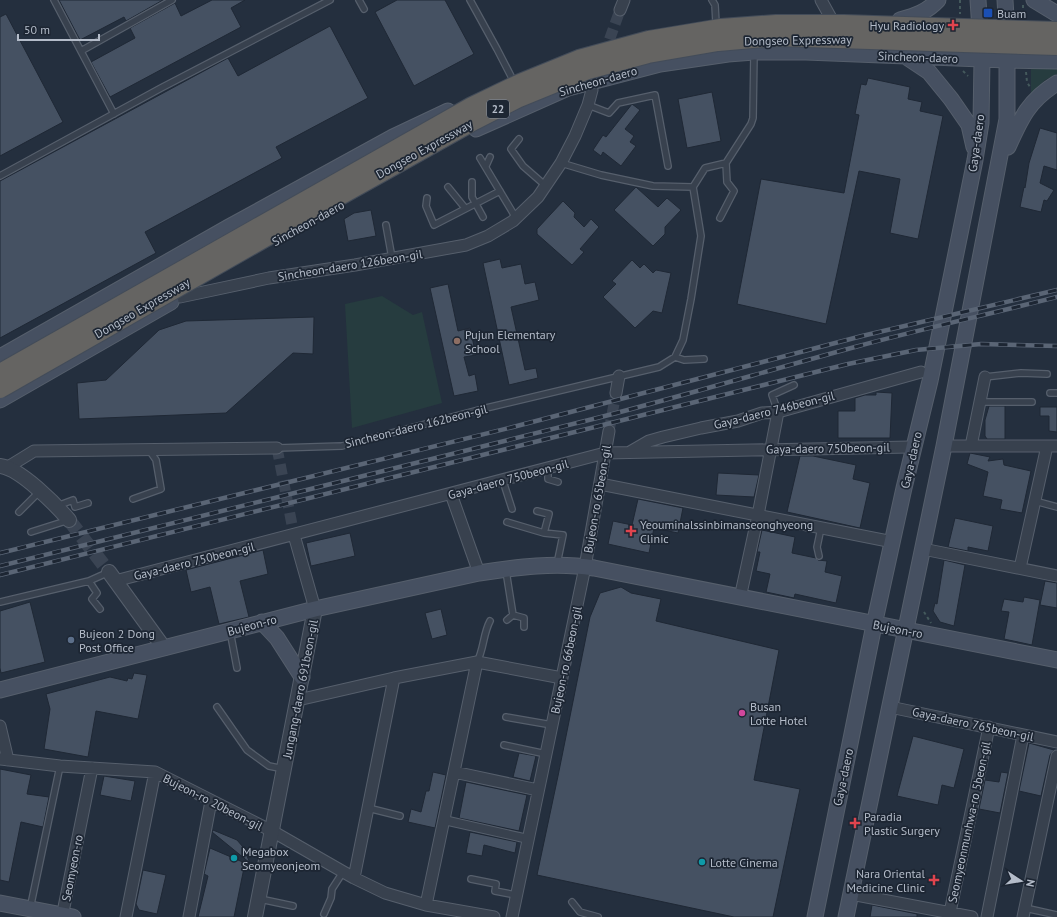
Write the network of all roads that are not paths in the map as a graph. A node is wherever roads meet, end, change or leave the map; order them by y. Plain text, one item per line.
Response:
1 (54, 0) edge
2 (172, 0) edge
3 (330, 0) edge
4 (359, 0) edge
5 (470, 0) edge
6 (712, 0) edge
7 (821, 0) edge
8 (938, 0) edge
9 (978, 0) edge
10 (1005, 0) edge
11 (1028, 1) edge
12 (364, 9) dead end
13 (1057, 14) edge
14 (832, 20) junction
15 (900, 20) junction
16 (716, 23) junction
17 (980, 24) junction
18 (1007, 25) junction
19 (1057, 26) edge
20 (1057, 32) edge
21 (1057, 46) edge
22 (81, 52) junction
23 (754, 52) junction
24 (905, 56) junction
25 (982, 59) junction
26 (1007, 60) junction
27 (1057, 60) edge
28 (513, 80) junction
29 (1057, 83) edge
30 (592, 90) dead end
31 (588, 105) junction
32 (114, 114) junction
33 (519, 139) dead end
34 (490, 157) dead end
35 (480, 158) dead end
36 (975, 160) junction
37 (561, 163) junction
38 (726, 163) junction
39 (486, 166) junction
40 (668, 166) dead end
41 (997, 170) junction
42 (0, 176) edge
43 (472, 182) dead end
44 (546, 186) junction
45 (448, 187) dead end
46 (693, 187) junction
47 (500, 190) junction
48 (427, 198) dead end
49 (476, 203) junction
50 (465, 208) junction
51 (483, 217) dead end
52 (516, 218) junction
53 (720, 218) dead end
54 (386, 225) dead end
55 (392, 258) junction
56 (180, 297) junction
57 (0, 357) edge
58 (675, 357) junction
59 (704, 359) dead end
60 (921, 372) junction
61 (0, 373) edge
62 (1047, 374) dead end
63 (619, 376) junction
64 (985, 377) joint
65 (794, 385) dead end
66 (0, 389) edge
67 (616, 393) tunnel mouth
68 (1050, 393) dead end
69 (1057, 393) edge
70 (0, 400) edge
71 (980, 402) junction
72 (1032, 402) dead end
73 (778, 412) junction
74 (609, 431) tunnel mouth
75 (946, 440) junction
76 (971, 446) junction
77 (1052, 446) edge
78 (910, 447) junction
79 (277, 448) joint
80 (149, 450) junction
81 (771, 450) junction
82 (605, 453) junction
83 (629, 453) junction
84 (4, 466) edge
85 (548, 469) junction
86 (503, 481) junction
87 (558, 482) dead end
88 (600, 484) junction
89 (904, 490) junction
90 (41, 491) junction
91 (451, 494) junction
92 (133, 499) dead end
93 (1035, 501) junction
94 (88, 503) dead end
95 (57, 506) junction
96 (1057, 507) edge
97 (512, 509) dead end
98 (537, 511) dead end
99 (19, 512) dead end
100 (758, 515) junction
101 (69, 520) joint
102 (507, 522) dead end
103 (821, 528) junction
104 (30, 532) dead end
105 (544, 533) junction
106 (294, 535) junction
107 (893, 542) junction
108 (923, 549) junction
109 (818, 556) dead end
110 (557, 565) junction
111 (585, 567) junction
112 (506, 568) junction
113 (1020, 568) junction
114 (479, 573) junction
115 (1057, 576) edge
116 (112, 577) junction
117 (89, 581) junction
118 (740, 598) junction
119 (0, 602) edge
120 (100, 609) dead end
121 (315, 609) junction
122 (512, 615) junction
123 (507, 620) dead end
124 (490, 621) dead end
125 (262, 622) junction
126 (874, 625) junction
127 (524, 627) dead end
128 (906, 630) junction
129 (230, 631) junction
130 (164, 648) junction
131 (1057, 660) edge
132 (477, 662) junction
133 (237, 668) dead end
134 (302, 677) junction
135 (394, 678) junction
136 (562, 678) junction
137 (0, 690) edge
138 (298, 700) junction
139 (890, 706) junction
140 (217, 707) dead end
141 (506, 717) dead end
142 (552, 725) junction
143 (0, 726) edge
144 (989, 727) junction
145 (1023, 735) junction
146 (1057, 742) edge
147 (504, 745) dead end
148 (546, 754) junction
149 (1057, 756) edge
150 (4, 760) edge
151 (60, 766) junction
152 (92, 768) junction
153 (284, 770) junction
154 (155, 772) junction
155 (453, 776) junction
156 (538, 790) junction
157 (211, 801) junction
158 (368, 808) junction
159 (400, 816) dead end
160 (444, 820) junction
161 (272, 831) junction
162 (528, 838) junction
163 (343, 872) junction
164 (354, 878) junction
165 (471, 879) dead end
166 (851, 894) junction
167 (516, 895) junction
168 (258, 899) junction
169 (572, 902) dead end
170 (0, 903) edge
171 (426, 905) junction
172 (293, 906) dead end
173 (30, 909) junction
174 (1024, 913) edge
175 (324, 914) dead end
176 (949, 915) edge
177 (1057, 915) edge
178 (66, 916) edge
179 (126, 917) edge
180 (189, 917) edge
181 (255, 917) edge
182 (494, 917) edge
183 (512, 917) edge
184 (598, 917) edge
185 (814, 917) edge
186 (846, 917) edge
187 (972, 917) edge
188 (987, 917) edge

1 - 22 lane
2 - 22 lane
3 - 32 lane
4 - 12 lane
5 - 28 lane
6 - 16 lane
7 - 14 street
8 - 15 main road
9 - 17 main road, Gaya-daero
10 - 18 main road, Gaya-daero
11 - 13 main road
14 - 15 main road
14 - 16 main road
15 - 17 main road
16 - 28 main road
17 - 18 main road
17 - 25 main road, Gaya-daero
18 - 19 main road
18 - 26 main road, Gaya-daero
20 - 61 highway, Dongseo Expressway / 22, bridge
21 - 66 highway, Dongseo Expressway / 22, bridge
22 - 32 lane
23 - 24 main road, Sincheon-daero
23 - 38 lane
23 - 56 main road, Sincheon-daero
24 - 25 main road, Sincheon-daero
24 - 36 main road
25 - 26 main road, Sincheon-daero
25 - 36 main road, Gaya-daero
26 - 27 main road, Sincheon-daero
26 - 41 main road, Gaya-daero
28 - 57 main road
29 - 41 main road
30 - 31 street, Sincheon-daero 126beon-gil
31 - 37 street, Sincheon-daero 126beon-gil
31 - 40 lane
32 - 42 lane
33 - 44 lane
34 - 39 lane
35 - 39 lane
36 - 60 main road
36 - 89 main road, Gaya-daero
37 - 44 street, Sincheon-daero 126beon-gil
37 - 46 lane
38 - 46 lane
38 - 53 lane
39 - 47 lane
41 - 75 main road
43 - 49 lane
44 - 52 street, Sincheon-daero 126beon-gil
45 - 50 lane
46 - 58 lane
47 - 49 lane
47 - 52 lane
48 - 50 lane
49 - 50 lane
49 - 51 lane
52 - 55 street, Sincheon-daero 126beon-gil
54 - 55 lane
55 - 56 street, Sincheon-daero 126beon-gil
56 - 70 main road, Sincheon-daero
58 - 59 lane
58 - 63 lane, Sincheon-daero 162beon-gil
60 - 73 street, Gaya-daero 746beon-gil
60 - 78 main road
62 - 64 lane
63 - 67 street
63 - 79 lane, Sincheon-daero 162beon-gil
64 - 71 street
65 - 73 lane
68 - 69 lane
71 - 72 lane
71 - 76 street
73 - 81 street
73 - 83 street, Gaya-daero 746beon-gil
74 - 82 street, Bujeon-ro 65beon-gil
75 - 76 street
75 - 108 main road
76 - 77 street
77 - 93 street
78 - 81 street, Gaya-daero 750beon-gil
78 - 89 main road
79 - 80 street, Sincheon-daero 162beon-gil
80 - 84 street, Sincheon-daero 162beon-gil
80 - 92 lane
81 - 83 street, Gaya-daero 750beon-gil
81 - 100 street
82 - 83 street, Gaya-daero 750beon-gil
82 - 85 street, Gaya-daero 750beon-gil
82 - 88 street, Bujeon-ro 65beon-gil
84 - 90 street
85 - 86 street, Gaya-daero 750beon-gil
85 - 87 lane
86 - 91 street, Gaya-daero 750beon-gil
86 - 97 lane
88 - 100 street
88 - 111 street, Bujeon-ro 65beon-gil
89 - 107 main road, Gaya-daero
90 - 95 street
90 - 99 lane
91 - 106 street, Gaya-daero 750beon-gil
91 - 114 street
93 - 96 lane
93 - 113 street
94 - 95 lane
95 - 101 street
98 - 105 lane
100 - 103 street
100 - 118 street
101 - 104 lane
102 - 105 lane
103 - 107 street
103 - 109 lane
105 - 110 lane
106 - 116 street, Gaya-daero 750beon-gil
106 - 121 street
107 - 126 main road, Gaya-daero
108 - 113 street
108 - 128 main road
110 - 111 main road, Bujeon-ro
110 - 112 main road, Bujeon-ro
111 - 118 main road, Bujeon-ro
111 - 136 street, Bujeon-ro 66beon-gil
112 - 114 main road, Bujeon-ro
112 - 122 lane
113 - 115 street
114 - 121 main road, Bujeon-ro
116 - 117 lane
116 - 130 street
117 - 119 lane
117 - 120 lane
118 - 126 main road, Bujeon-ro
121 - 125 main road, Bujeon-ro
121 - 134 street, Jungang-daero 691beon-gil
122 - 123 lane
122 - 127 lane
124 - 132 lane
125 - 129 main road, Bujeon-ro
125 - 134 main road
126 - 128 main road, Bujeon-ro
126 - 185 main road, Gaya-daero
128 - 131 main road, Bujeon-ro
128 - 139 main road
129 - 130 main road, Bujeon-ro
129 - 133 lane
130 - 137 main road, Bujeon-ro
132 - 135 street
132 - 136 street
132 - 155 street
134 - 138 street, Jungang-daero 691beon-gil
135 - 138 street
135 - 158 street
136 - 142 street, Bujeon-ro 66beon-gil
138 - 153 street, Jungang-daero 691beon-gil
139 - 144 street, Gaya-daero 765beon-gil
139 - 166 main road
140 - 153 lane, Jungang-daero 691beon-gil
141 - 142 lane
142 - 148 street, Bujeon-ro 66beon-gil
143 - 150 street
144 - 145 street, Gaya-daero 765beon-gil
144 - 176 street, Seomyeonmunhwa-ro 5beon-gil
145 - 146 street, Gaya-daero 765beon-gil
145 - 188 street
147 - 148 lane
148 - 156 street, Bujeon-ro 66beon-gil
149 - 174 street
150 - 151 street, Bujeon-ro 20beon-gil
151 - 152 street, Bujeon-ro 20beon-gil
151 - 173 lane
152 - 154 street, Bujeon-ro 20beon-gil
152 - 178 street, Seomyeon-ro
153 - 161 street, Jungang-daero 691beon-gil
154 - 157 street, Bujeon-ro 20beon-gil
154 - 179 street, Bujeon-ro 20beon-gil
155 - 156 street
155 - 160 street
156 - 162 street, Bujeon-ro 66beon-gil
157 - 161 street, Bujeon-ro 20beon-gil
157 - 180 street
158 - 159 lane
158 - 164 street
160 - 162 street
160 - 171 street
161 - 163 street, Bujeon-ro 20beon-gil
161 - 168 street, Jungang-daero 691beon-gil
162 - 167 street, Bujeon-ro 66beon-gil
163 - 164 street, Bujeon-ro 20beon-gil
163 - 175 lane
164 - 171 street, Bujeon-ro 20beon-gil
165 - 167 lane
166 - 176 street
166 - 186 main road
167 - 183 street, Bujeon-ro 66beon-gil
168 - 172 lane
168 - 181 street, Jungang-daero 691beon-gil
169 - 184 lane
170 - 173 main road, Seomyeon-ro
171 - 182 street, Bujeon-ro 20beon-gil
173 - 178 main road, Seomyeon-ro
174 - 177 lane
176 - 187 street

